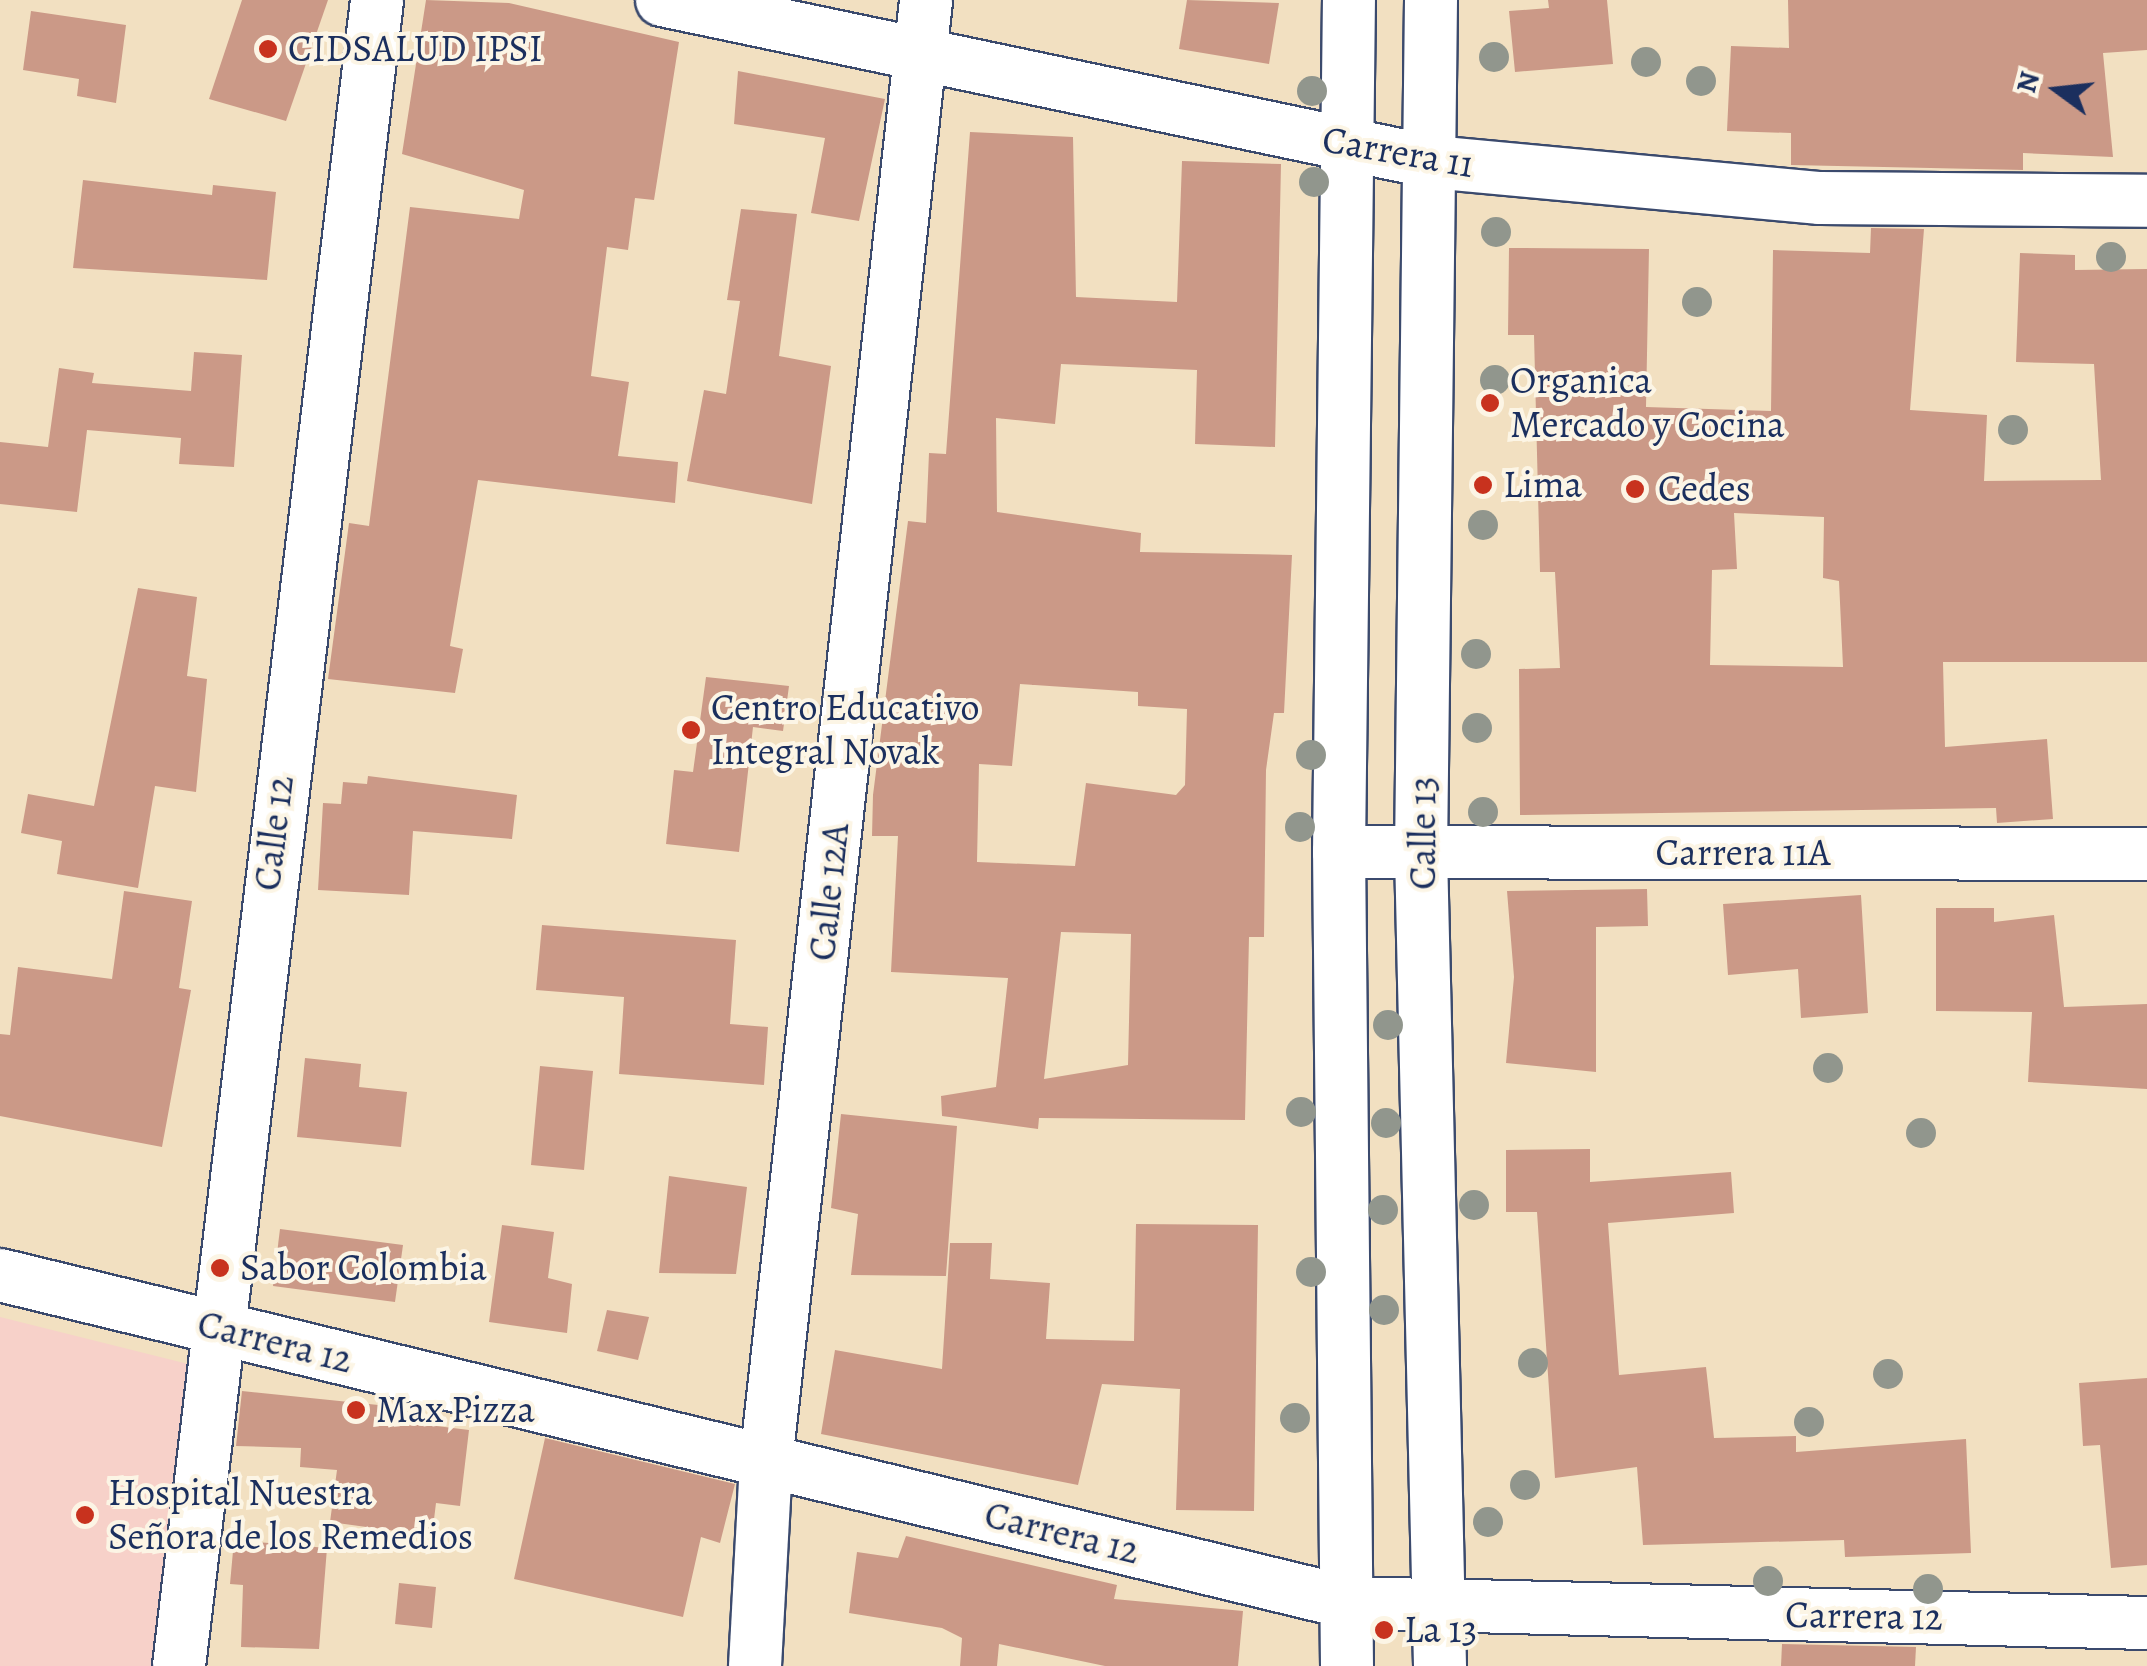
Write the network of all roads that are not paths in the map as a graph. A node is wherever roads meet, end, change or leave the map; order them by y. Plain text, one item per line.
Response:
1 (377, 0) edge
2 (662, 0) edge
3 (926, 0) edge
4 (1349, 0) edge
5 (1430, 0) edge
6 (920, 60) junction
7 (1346, 144) junction
8 (1432, 162) junction
9 (2147, 201) edge
10 (1339, 852) junction
11 (1422, 853) junction
12 (2147, 854) edge
13 (0, 1275) edge
14 (219, 1328) junction
15 (766, 1462) junction
16 (1351, 1603) junction
17 (1439, 1606) junction
18 (2147, 1623) edge
19 (179, 1666) edge
20 (755, 1666) edge
21 (1347, 1666) edge
22 (1440, 1666) edge

1 - 14 street, Calle 12
2 - 6 street, Carrera 11
3 - 6 street, Calle 12A
4 - 7 street
5 - 8 street, Calle 13
6 - 7 street, Carrera 11
6 - 15 street, Calle 12A
7 - 8 street, Carrera 11
7 - 10 street
8 - 9 street, Carrera 11
8 - 11 street, Calle 13
10 - 11 street, Carrera 11A
10 - 16 street
11 - 12 street, Carrera 11A
11 - 17 street, Calle 13
13 - 14 street, Carrera 12
14 - 15 street, Carrera 12
14 - 19 street, Calle 12
15 - 16 street, Carrera 12
15 - 20 street, Calle 12A
16 - 17 street, Carrera 12
16 - 21 street
17 - 18 street, Carrera 12
17 - 22 street, Calle 13

